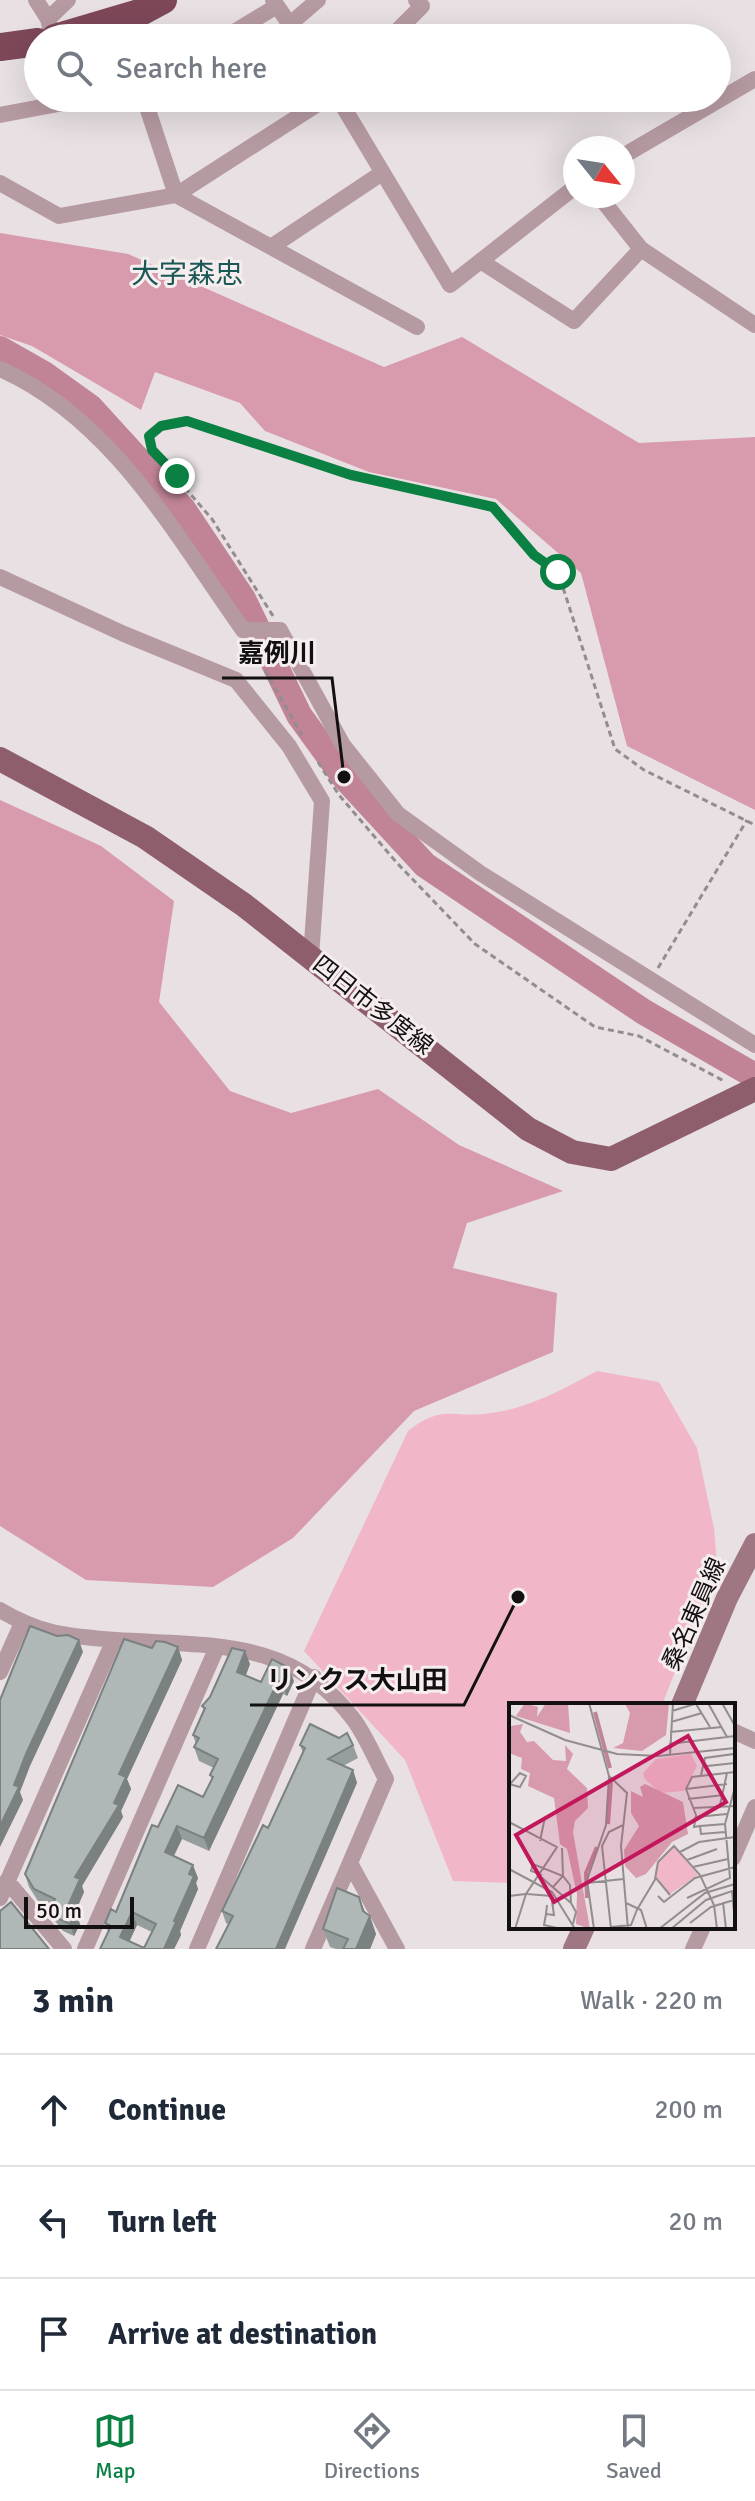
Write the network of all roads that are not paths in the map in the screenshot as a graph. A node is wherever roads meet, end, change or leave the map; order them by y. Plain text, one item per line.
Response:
1 (36, 0) edge
2 (68, 0) edge
3 (163, 0) edge
4 (318, 0) edge
5 (416, 0) edge
6 (275, 3) edge
7 (44, 24) edge
8 (54, 24) edge
9 (126, 24) edge
10 (244, 24) edge
11 (290, 24) edge
12 (300, 24) edge
13 (404, 24) edge
14 (24, 40) edge
15 (0, 47) edge
16 (755, 79) edge
17 (731, 93) edge
18 (24, 110) edge
19 (149, 112) edge
20 (305, 112) edge
21 (346, 112) edge
22 (698, 112) edge
23 (0, 115) edge
24 (635, 149) edge
25 (382, 173) junction
26 (0, 183) edge
27 (176, 195) junction
28 (563, 197) edge
29 (609, 208) edge
30 (271, 247) junction
31 (641, 249) junction
32 (482, 262) junction
33 (755, 325) edge
34 (417, 327) dead end
35 (0, 369) edge
36 (0, 577) edge
37 (0, 759) edge
38 (311, 957) junction
39 (755, 1045) edge
40 (750, 1091) edge
41 (755, 1544) edge
42 (0, 1610) edge
43 (22, 1623) junction
44 (114, 1640) junction
45 (217, 1647) junction
46 (0, 1672) edge
47 (314, 1677) junction
48 (683, 1703) edge
49 (735, 1732) edge
50 (755, 1741) edge
51 (755, 1807) edge
52 (735, 1853) edge
53 (350, 1863) junction
54 (7, 1881) junction
55 (0, 1898) edge
56 (583, 1929) edge
57 (702, 1929) edge
58 (64, 1949) edge
59 (85, 1949) edge
60 (197, 1949) edge
61 (313, 1949) edge
62 (397, 1949) edge
63 (574, 1949) edge
64 (693, 1949) edge

1 - 7 street
2 - 8 street
3 - 9 highway
4 - 12 street
5 - 13 street
6 - 10 street
6 - 11 street
14 - 15 highway
16 - 17 street
18 - 23 street
19 - 27 street
20 - 27 street
21 - 25 street
22 - 24 street
25 - 30 street
25 - 32 street
26 - 27 street
27 - 30 street
28 - 32 street
29 - 31 street
30 - 34 street
31 - 32 street
31 - 33 street
35 - 39 street
36 - 38 street
37 - 38 main road, 四日市多度線
38 - 40 main road, 四日市多度線
41 - 48 main road, 桑名東員線
42 - 43 street
43 - 44 street
43 - 46 street
44 - 45 street
44 - 54 street
45 - 47 street
45 - 59 street
47 - 53 street
47 - 60 street
49 - 50 street
51 - 52 street
53 - 61 street
53 - 62 street
54 - 55 street
54 - 58 street
56 - 63 main road
57 - 64 street

